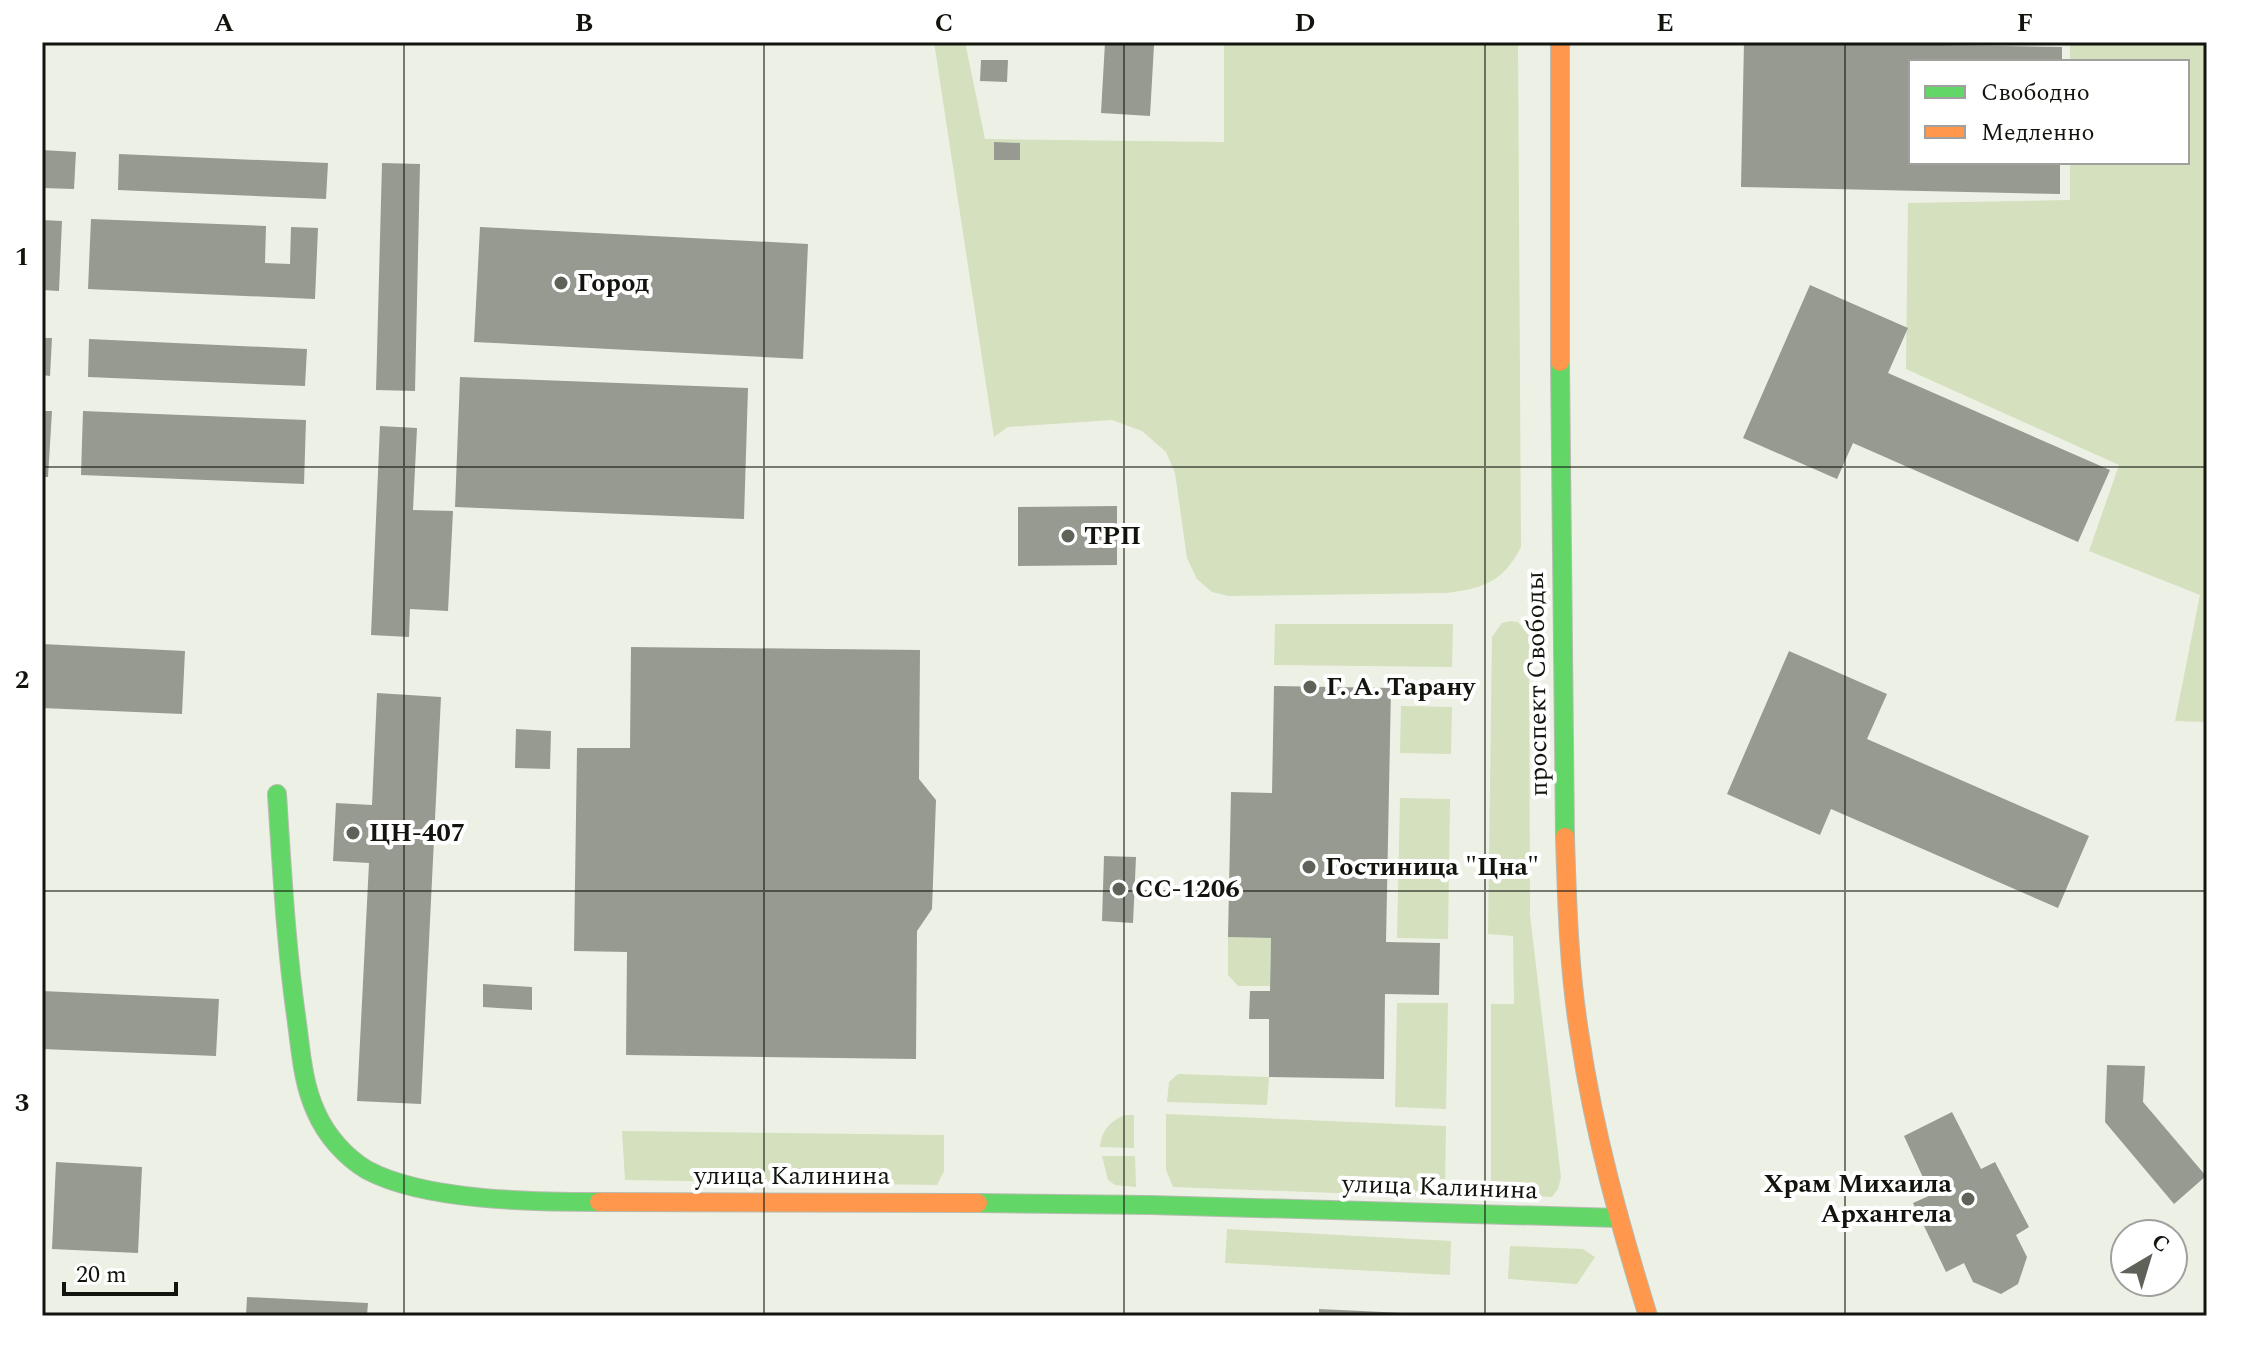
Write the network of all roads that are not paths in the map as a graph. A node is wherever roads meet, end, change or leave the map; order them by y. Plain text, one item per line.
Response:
1 (1560, 42) edge
2 (277, 794) dead end
3 (1619, 1218) junction
4 (1648, 1316) edge

1 - 3 street, проспект Свободы
2 - 3 street, улица Калинина
3 - 4 street, проспект Свободы

